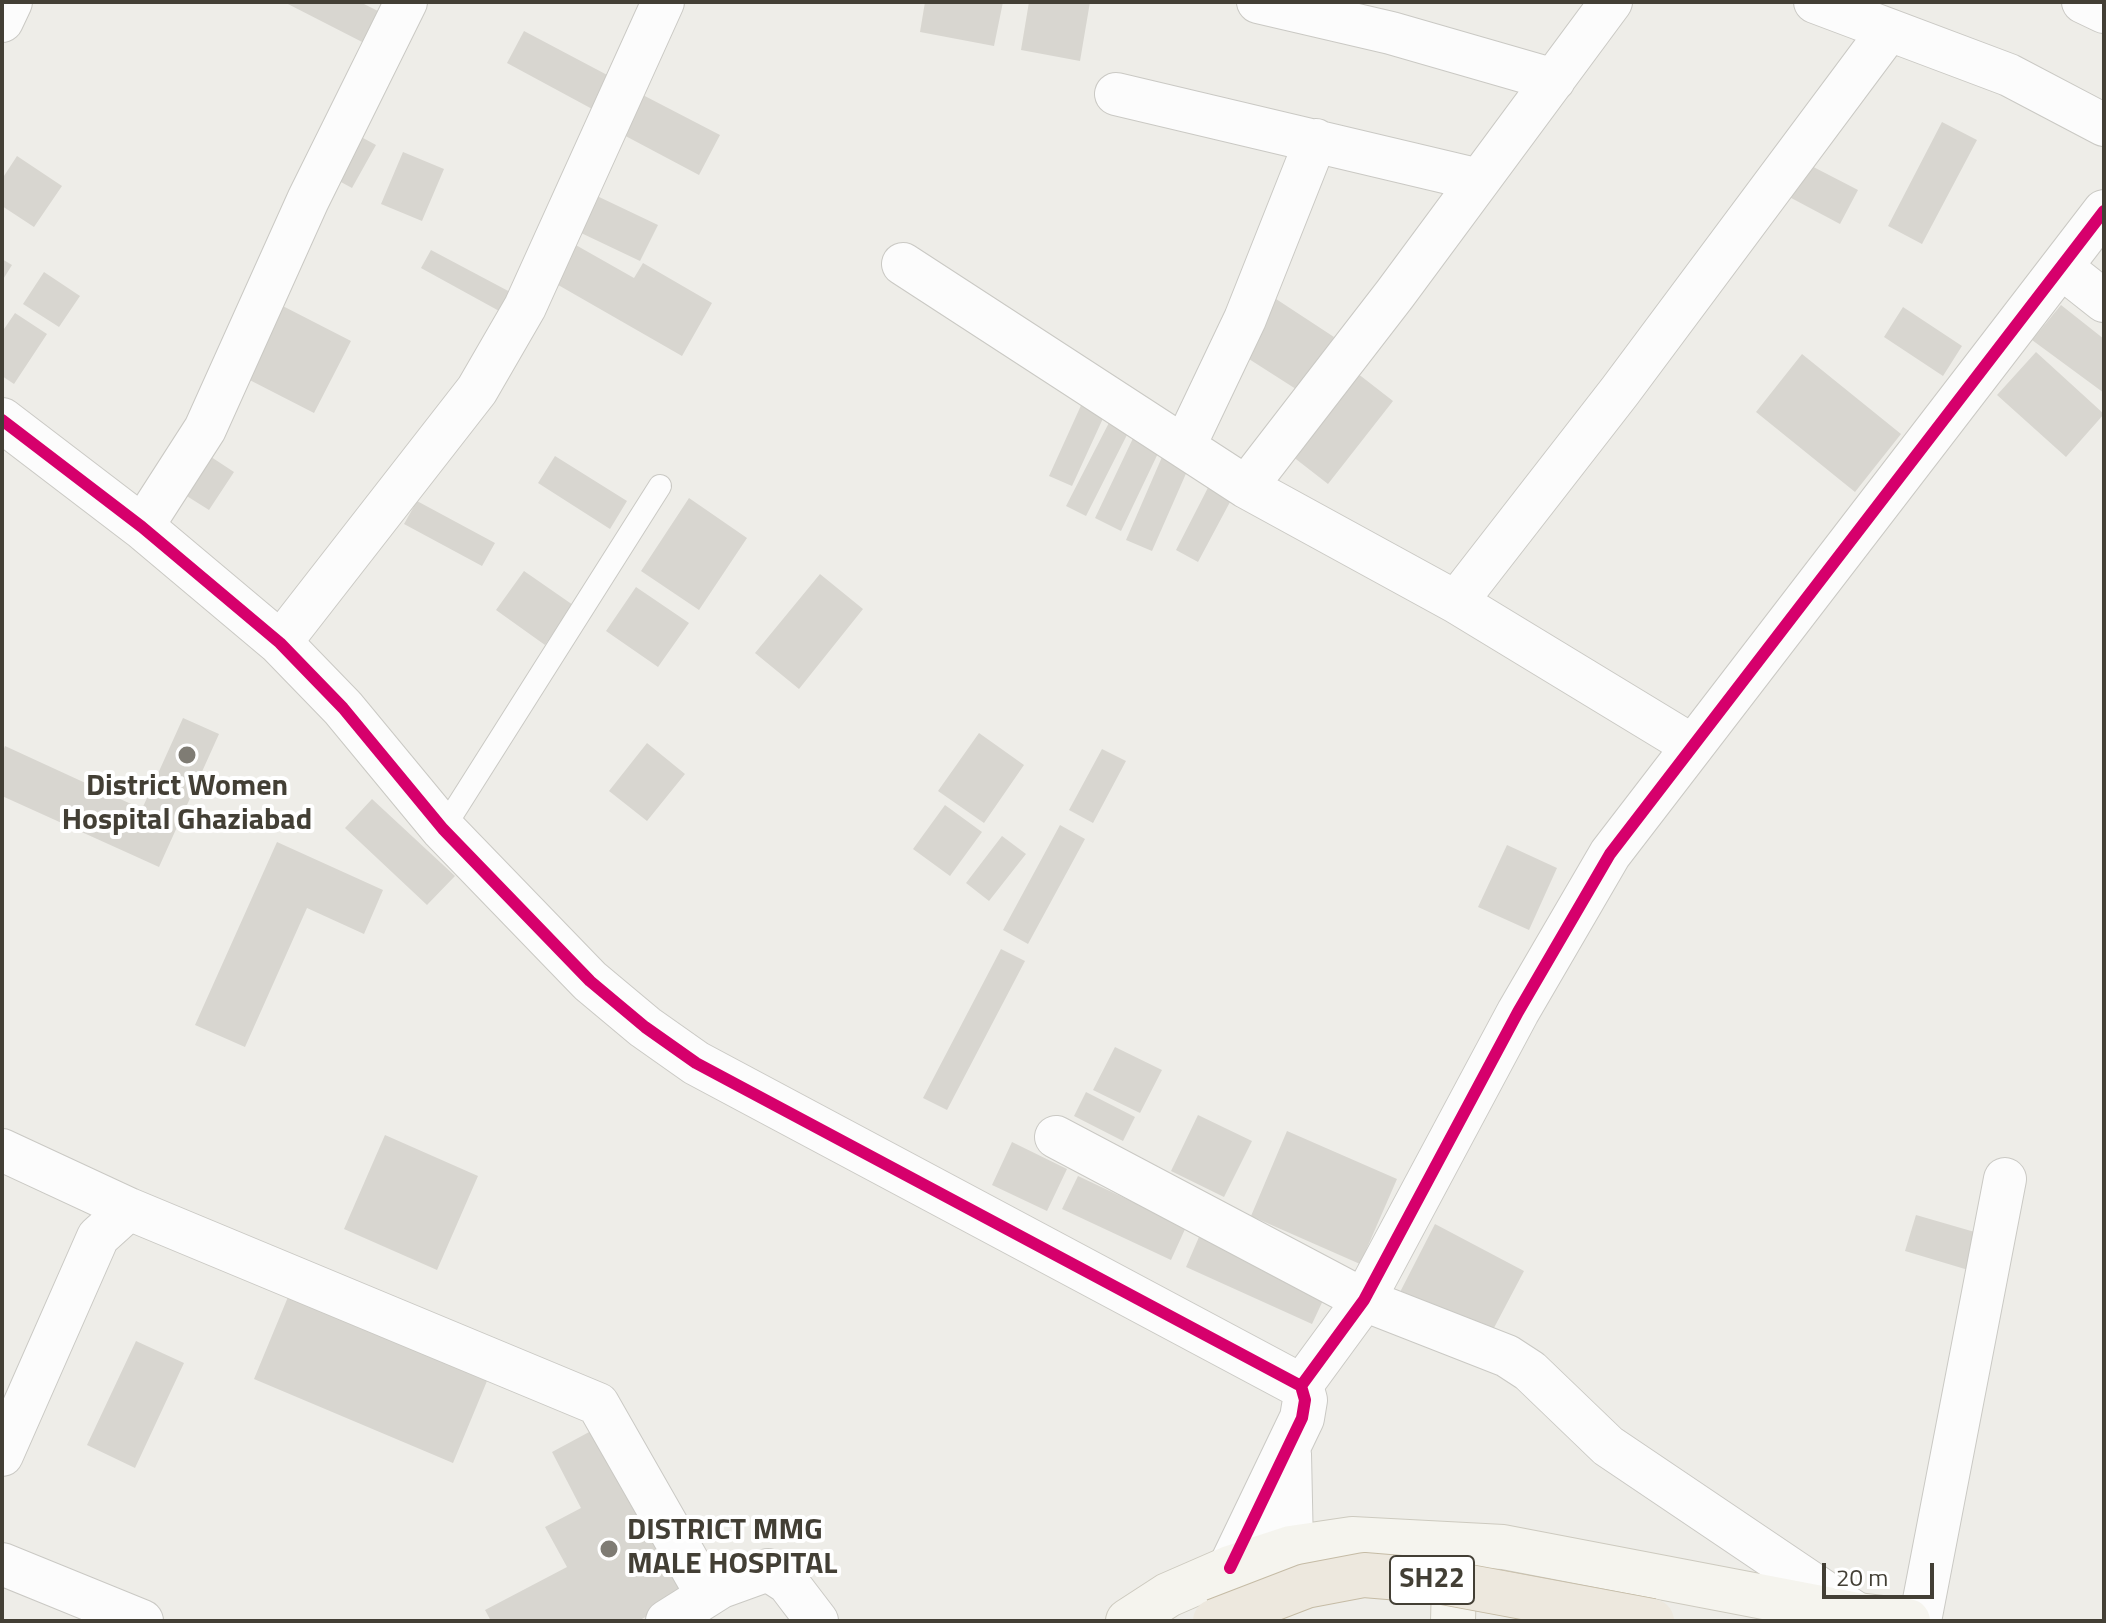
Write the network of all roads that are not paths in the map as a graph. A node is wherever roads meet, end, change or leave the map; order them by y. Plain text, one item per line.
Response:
1 (11, 2) edge
2 (406, 2) edge
3 (663, 2) edge
4 (1258, 2) edge
5 (1611, 2) edge
6 (1815, 2) edge
7 (2083, 2) edge
8 (2104, 12) edge
9 (2, 21) edge
10 (1889, 30) junction
11 (1554, 80) junction
12 (1116, 94) dead end
13 (2104, 125) edge
14 (1316, 140) junction
15 (1479, 180) junction
16 (2104, 211) edge
17 (903, 264) dead end
18 (2061, 267) junction
19 (2104, 301) edge
20 (2, 420) edge
21 (1185, 445) junction
22 (660, 486) dead end
23 (1246, 487) junction
24 (142, 527) junction
25 (1456, 602) junction
26 (280, 643) junction
27 (1693, 746) junction
28 (443, 829) junction
29 (1056, 1137) dead end
30 (2, 1150) edge
31 (2005, 1179) dead end
32 (129, 1209) junction
33 (1364, 1300) junction
34 (1301, 1386) junction
35 (5, 1440) edge
36 (1289, 1444) junction
37 (1456, 1544) junction
38 (1291, 1548) junction
39 (2, 1564) edge
40 (1230, 1568) junction
41 (721, 1587) junction
42 (1858, 1615) junction
43 (142, 1621) edge
44 (667, 1621) edge
45 (817, 1621) edge
46 (1128, 1621) edge
47 (1215, 1621) edge
48 (1453, 1621) edge
49 (1652, 1621) edge
50 (1908, 1621) edge
51 (1920, 1621) edge

1 - 9 street
2 - 24 street
3 - 26 street
4 - 11 street
5 - 11 street
6 - 10 street
7 - 8 street
10 - 13 street
10 - 25 street
11 - 15 street
12 - 14 street
14 - 15 street
14 - 21 street
15 - 23 street
16 - 18 street
17 - 21 street
18 - 19 street
18 - 27 street
20 - 24 street
21 - 23 street
22 - 28 lane
23 - 25 street
24 - 26 street
25 - 27 street
26 - 28 street
27 - 33 street
28 - 34 street
29 - 33 street
30 - 32 street
31 - 51 street
32 - 35 street
32 - 41 street
33 - 34 street
33 - 42 street
34 - 36 street
36 - 38 street
36 - 40 street
37 - 38 main road
37 - 42 main road
37 - 48 main road
38 - 40 main road
39 - 43 street
40 - 46 main road
41 - 44 street
41 - 45 street
42 - 50 main road
47 - 49 highway, SH22, bridge

